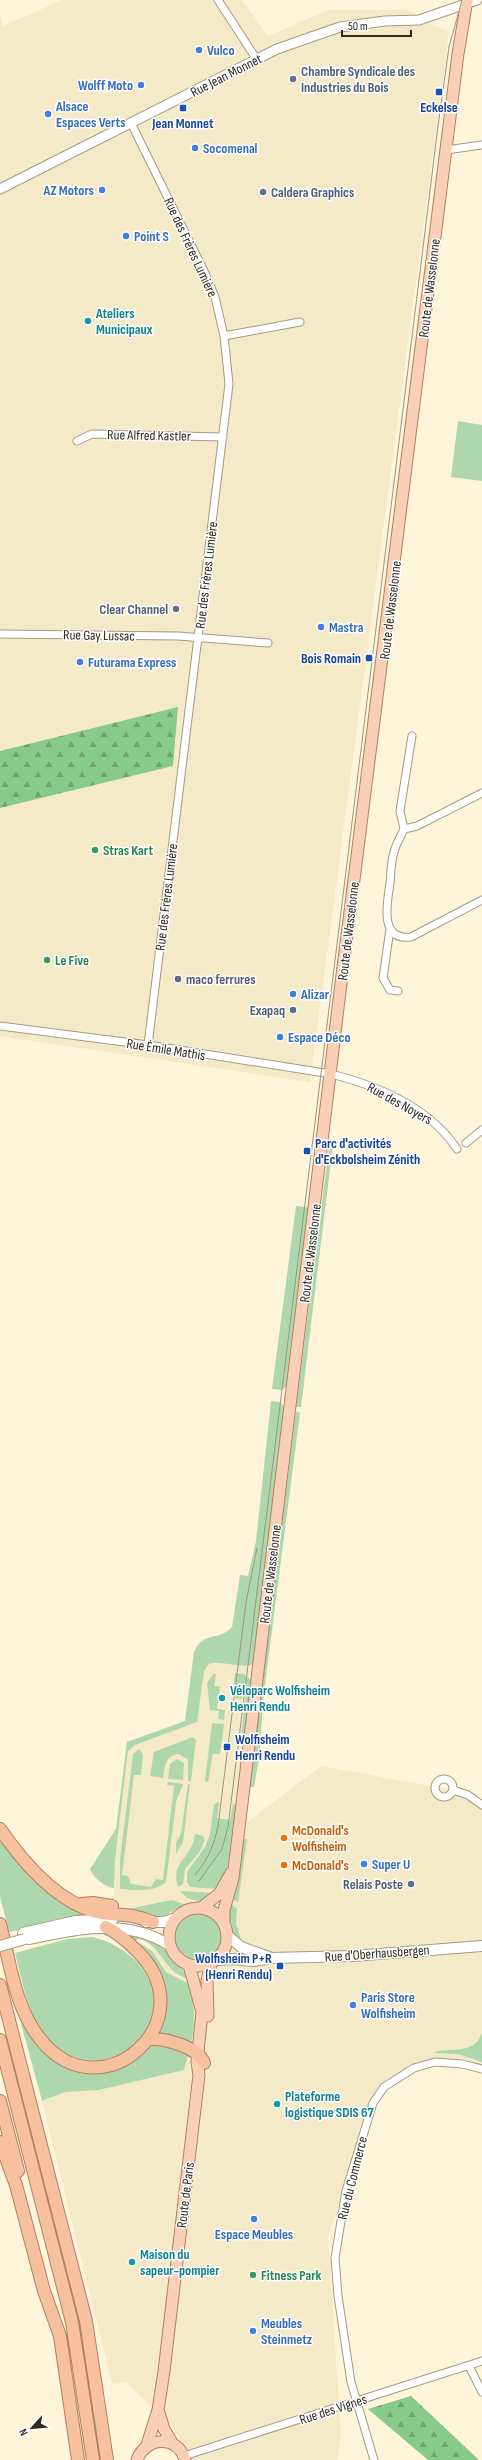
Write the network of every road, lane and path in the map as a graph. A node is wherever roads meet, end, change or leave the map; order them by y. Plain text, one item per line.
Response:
1 (218, 0) edge
2 (477, 0) edge
3 (466, 2) edge
4 (257, 60) junction
5 (131, 123) junction
6 (482, 145) edge
7 (446, 150) junction
8 (0, 189) edge
9 (300, 322) dead end
10 (224, 336) junction
11 (223, 437) junction
12 (77, 441) dead end
13 (0, 634) edge
14 (198, 636) junction
15 (268, 643) dead end
16 (412, 736) dead end
17 (482, 793) edge
18 (404, 829) junction
19 (482, 900) edge
20 (390, 928) junction
21 (398, 991) dead end
22 (0, 1026) edge
23 (148, 1045) junction
24 (331, 1074) junction
25 (482, 1130) edge
26 (466, 1143) dead end
27 (458, 1149) dead end
28 (453, 1790) dead end
29 (482, 1805) edge
30 (0, 1829) edge
31 (235, 1863) junction
32 (75, 1904) junction
33 (112, 1906) dead end
34 (201, 1908) junction
35 (176, 1918) junction
36 (153, 1922) junction
37 (0, 1924) edge
38 (106, 1927) junction
39 (225, 1929) junction
40 (24, 1936) junction
41 (0, 1940) edge
42 (169, 1945) junction
43 (0, 1946) edge
44 (482, 1946) edge
45 (271, 1958) junction
46 (214, 1962) junction
47 (189, 1965) junction
48 (0, 1985) edge
49 (149, 2039) junction
50 (0, 2040) edge
51 (201, 2058) junction
52 (482, 2069) edge
53 (0, 2101) edge
54 (0, 2142) edge
55 (60, 2336) junction
56 (482, 2361) edge
57 (469, 2366) junction
58 (482, 2392) edge
59 (356, 2401) junction
60 (158, 2410) junction
61 (174, 2444) junction
62 (147, 2445) junction
63 (185, 2458) edge
64 (78, 2460) edge
65 (94, 2460) edge
66 (107, 2460) edge
67 (137, 2460) edge
68 (374, 2460) edge

1 - 4 street
2 - 3 street
3 - 4 street, Rue Jean Monnet
3 - 7 main road, Route de Wasselonne
4 - 5 street, Rue Jean Monnet
5 - 8 street, Rue Jean Monnet
5 - 10 street, Rue des Frères Lumière
6 - 7 street
7 - 24 main road, Route de Wasselonne
9 - 10 street
10 - 11 street, Rue des Frères Lumière
11 - 12 street, Rue Alfred Kastler
11 - 14 street, Rue des Frères Lumière
13 - 14 street, Rue Gay Lussac
14 - 15 street, Rue Gay Lussac
14 - 23 street, Rue des Frères Lumière
16 - 18 street
17 - 18 street
18 - 20 street
19 - 20 street
20 - 21 street
22 - 23 street, Rue Émile Mathis
23 - 24 street, Rue Émile Mathis
24 - 27 street, Rue des Noyers
24 - 31 main road, Route de Wasselonne
25 - 26 street
28 - 29 street
30 - 32 highway
31 - 34 main road
31 - 39 main road, Route de Wasselonne
32 - 33 highway
32 - 36 highway
34 - 35 main road
34 - 39 main road
35 - 36 main road
35 - 42 main road
36 - 40 main road
37 - 49 highway
38 - 40 main road
38 - 42 main road
38 - 49 highway
39 - 45 main road, Rue d'Oberhausbergen
39 - 46 main road
40 - 41 main road
40 - 43 main road, bridge
42 - 47 main road
44 - 45 main road, Rue d'Oberhausbergen
45 - 46 main road, Rue d'Oberhausbergen
46 - 47 main road
46 - 51 main road, Route de Paris
47 - 51 main road, Route de Paris
48 - 66 highway
49 - 51 highway
50 - 65 highway
51 - 60 main road, Route de Paris
52 - 59 street, Rue du Commerce
53 - 55 highway
54 - 55 highway
55 - 64 highway
56 - 57 street, Rue des Vignes
57 - 58 street
57 - 59 street, Rue des Vignes
59 - 63 street, Rue des Vignes
59 - 68 street, Rue du Commerce
60 - 61 main road, Route de Paris
60 - 62 main road, Route de Paris
61 - 62 main road
61 - 63 main road, Route de Paris
62 - 67 main road, Route de Paris

